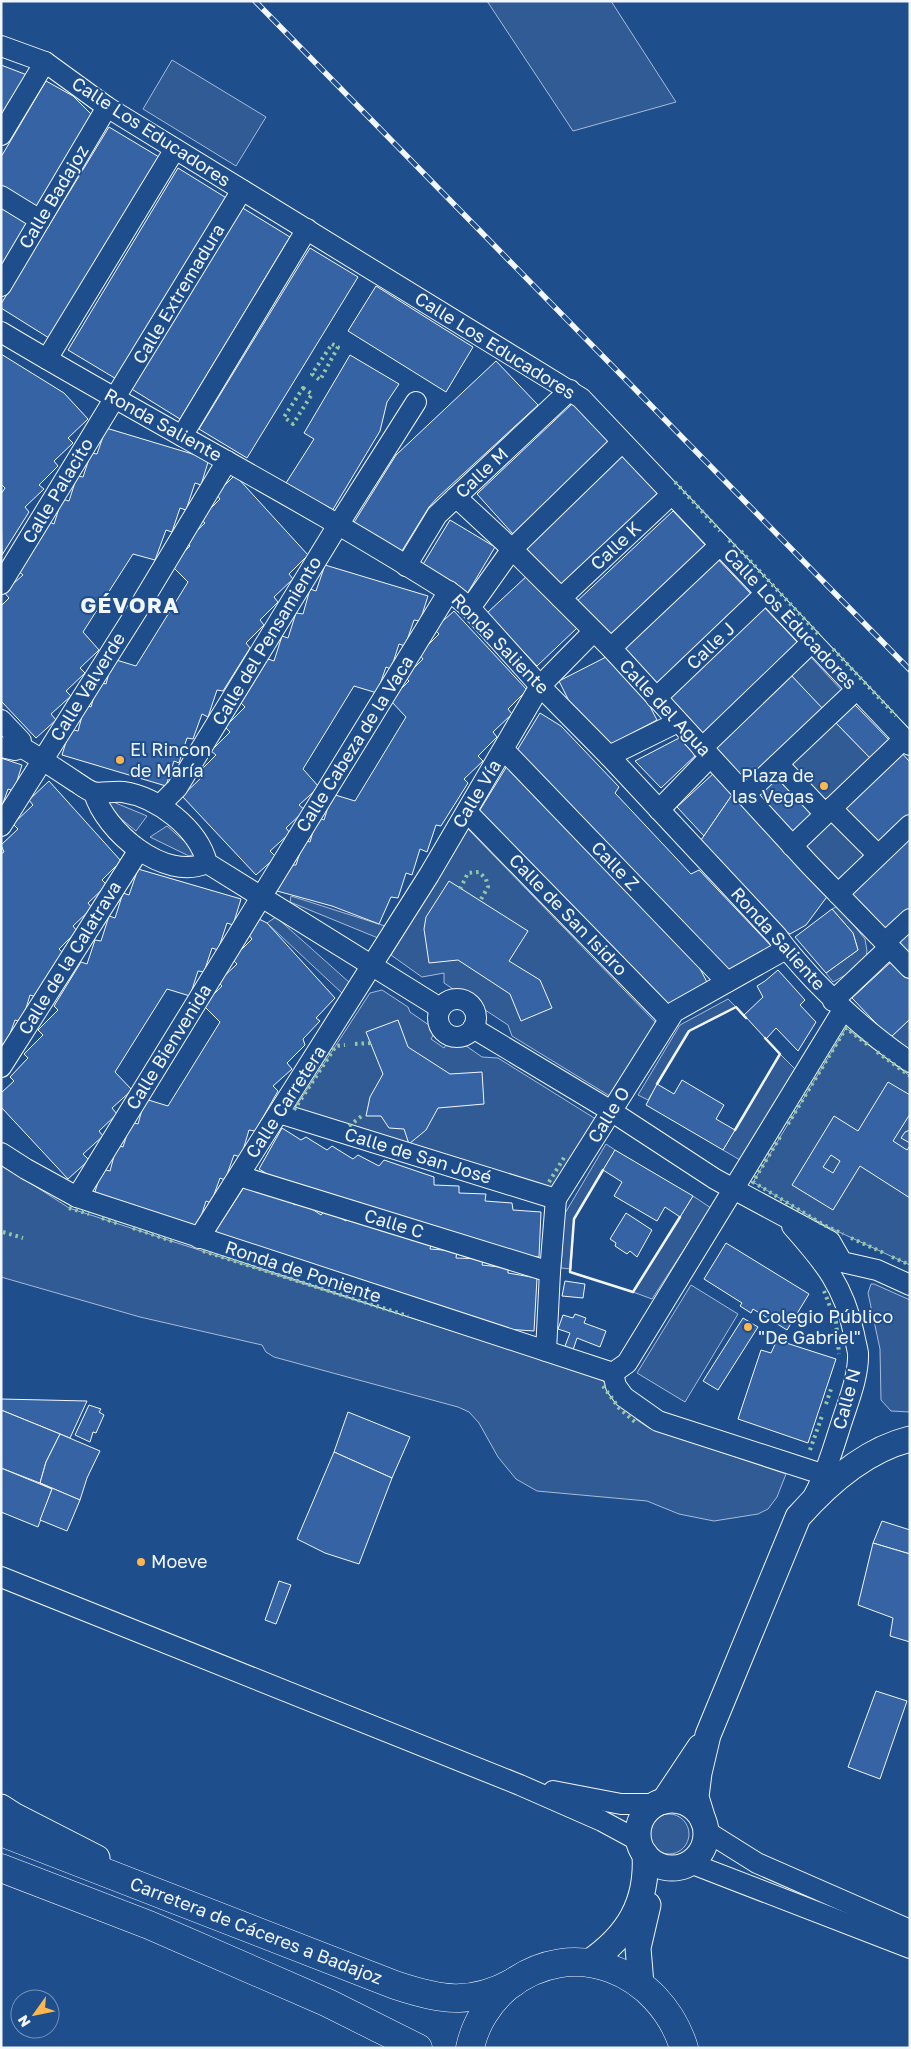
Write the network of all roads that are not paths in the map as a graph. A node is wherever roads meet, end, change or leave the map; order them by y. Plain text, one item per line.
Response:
1 (1, 46) edge
2 (45, 62) junction
3 (107, 108) junction
4 (1, 135) edge
5 (175, 149) junction
6 (242, 190) junction
7 (1, 196) edge
8 (40, 220) junction
9 (306, 229) junction
10 (1, 286) edge
11 (1, 332) edge
12 (47, 359) junction
13 (570, 390) junction
14 (115, 398) junction
15 (416, 402) dead end
16 (182, 436) junction
17 (622, 442) junction
18 (227, 461) junction
19 (672, 494) junction
20 (456, 497) junction
21 (338, 525) junction
22 (720, 545) junction
23 (512, 549) junction
24 (406, 566) junction
25 (1, 584) edge
26 (449, 591) junction
27 (766, 593) junction
28 (561, 598) junction
29 (470, 608) junction
30 (593, 632) junction
31 (812, 642) junction
32 (611, 648) junction
33 (540, 686) junction
34 (857, 689) junction
35 (656, 698) junction
36 (1, 720) edge
37 (678, 722) junction
38 (907, 742) edge
39 (11, 747) edge
40 (504, 750) junction
41 (706, 752) junction
42 (609, 756) junction
43 (42, 759) junction
44 (778, 764) junction
45 (94, 792) junction
46 (745, 795) junction
47 (160, 805) junction
48 (659, 810) junction
49 (828, 811) junction
50 (467, 812) junction
51 (910, 825) edge
52 (1, 826) edge
53 (792, 846) junction
54 (139, 850) junction
55 (878, 856) junction
56 (206, 863) junction
57 (838, 894) junction
58 (261, 897) junction
59 (910, 919) edge
60 (887, 945) junction
61 (786, 949) junction
62 (372, 966) junction
63 (910, 968) edge
64 (727, 982) junction
65 (838, 1005) junction
66 (669, 1019) junction
67 (910, 1062) edge
68 (1, 1067) edge
69 (611, 1111) junction
70 (279, 1113) junction
71 (1, 1153) edge
72 (239, 1176) junction
73 (732, 1188) junction
74 (77, 1197) junction
75 (556, 1199) junction
76 (199, 1238) junction
77 (835, 1266) junction
78 (866, 1268) junction
79 (550, 1272) junction
80 (910, 1285) edge
81 (850, 1287) junction
82 (546, 1350) junction
83 (858, 1353) junction
84 (612, 1373) junction
85 (910, 1439) edge
86 (820, 1473) junction
87 (805, 1510) junction
88 (1, 1577) edge
89 (708, 1735) junction
90 (520, 1785) junction
91 (660, 1802) junction
92 (1, 1807) edge
93 (705, 1825) junction
94 (1, 1832) edge
95 (642, 1848) junction
96 (682, 1865) junction
97 (1, 1868) edge
98 (1, 1877) edge
99 (81, 1899) junction
100 (184, 1903) junction
101 (910, 1930) edge
102 (910, 1948) edge
103 (588, 1963) junction
104 (514, 1982) junction
105 (641, 1984) junction
106 (418, 2048) edge
107 (470, 2048) edge
108 (684, 2048) edge

1 - 2 street, Calle Los Educadores
2 - 3 street, Calle Los Educadores
2 - 4 street
3 - 5 street, Calle Los Educadores
3 - 8 street, Calle Badajoz
5 - 6 street, Calle Los Educadores
5 - 12 street
6 - 9 street, Calle Los Educadores
6 - 14 street, Calle Extremadura
7 - 8 street
8 - 10 street, Calle Badajoz
9 - 13 street, Calle Los Educadores
9 - 16 street
11 - 12 street, Ronda Saliente
12 - 14 street, Ronda Saliente
13 - 17 street, Calle Los Educadores
13 - 20 street, Calle M
14 - 16 street, Ronda Saliente
14 - 25 street, Calle Palacito
15 - 21 street, Calle del Pensamiento
16 - 18 street, Ronda Saliente
17 - 19 street, Calle Los Educadores
17 - 23 street
18 - 21 street, Ronda Saliente
18 - 43 street, Calle Valverde
19 - 22 street, Calle Los Educadores
19 - 28 street, Calle K
20 - 23 street, Calle del Agua
20 - 24 street, Calle M
21 - 24 street, Ronda Saliente
21 - 47 street, Calle del Pensamiento
22 - 27 street, Calle Los Educadores
22 - 32 street
23 - 28 street, Calle del Agua
23 - 29 street
24 - 26 street, Ronda Saliente
26 - 29 street, Ronda Saliente
26 - 58 street, Calle Cabeza de la Vaca
27 - 31 street, Calle Los Educadores
27 - 35 street, Calle J
28 - 30 street, Calle del Agua
29 - 33 street, Ronda Saliente
30 - 32 street, Calle del Agua
30 - 33 street, Calle Vía
31 - 34 street, Calle Los Educadores
31 - 41 street
32 - 35 street, Calle del Agua
33 - 40 street, Calle Vía
33 - 42 street, Ronda Saliente
34 - 38 street, Calle Los Educadores
34 - 44 street
35 - 37 street, Calle del Agua
36 - 39 street
37 - 41 street, Calle del Agua
37 - 42 street
38 - 49 street
39 - 43 street
40 - 50 street, Calle Vía
40 - 64 street, Calle Z
41 - 46 street, Calle del Agua
41 - 48 street
42 - 48 street, Ronda Saliente
43 - 45 street
43 - 52 street, Calle Valverde
44 - 46 street
44 - 49 street
45 - 47 street
45 - 54 street
46 - 53 street, Calle del Agua
47 - 56 street
48 - 61 street, Ronda Saliente
49 - 53 street
49 - 55 street
50 - 62 street, Calle Vía
50 - 66 street, Calle de San Isidro
51 - 55 street
53 - 57 street, Calle del Agua
54 - 56 street
54 - 68 street, Calle de la Calatrava
55 - 57 street
56 - 58 street
57 - 60 street, Calle del Agua
58 - 62 street
58 - 74 street, Calle Bienvenida
59 - 60 street
60 - 63 street, Calle del Agua
60 - 65 street
61 - 64 street, Calle O
61 - 65 street, Ronda Saliente
62 - 69 street, Calle N
62 - 70 street, Calle Carretera
64 - 66 street, Calle O
65 - 67 street, Ronda Saliente
65 - 73 street
66 - 69 street, Calle O
69 - 73 street, Calle N
69 - 75 street, Calle O
70 - 72 street, Calle Carretera
70 - 75 street, Calle de San José
71 - 74 street, Ronda de Poniente
72 - 76 street, Calle Carretera
72 - 79 street, Calle C
73 - 77 street, Calle N
73 - 84 street
74 - 76 street, Ronda de Poniente
75 - 79 street, Calle O
76 - 82 street, Ronda de Poniente
77 - 78 street
77 - 81 street
77 - 83 street, Calle N
78 - 80 street
78 - 81 street
79 - 82 street, Calle O
81 - 83 street
82 - 84 street, Ronda de Poniente
83 - 86 street, Calle N
84 - 86 street
85 - 87 main road
86 - 87 street, Calle N
87 - 89 main road
88 - 90 street
89 - 91 main road
89 - 93 main road
90 - 91 street
90 - 95 street
91 - 93 main road
91 - 95 main road
92 - 100 main road
93 - 96 main road
93 - 101 street
94 - 100 highway, Carretera de Cáceres a Badajoz
95 - 96 main road
95 - 103 main road
96 - 102 street
96 - 105 main road
97 - 99 highway, Carretera de Cáceres a Badajoz
98 - 99 main road
99 - 106 highway, Carretera de Cáceres a Badajoz
100 - 104 highway, Carretera de Cáceres a Badajoz
103 - 104 highway
103 - 105 highway
104 - 107 highway
105 - 108 highway

